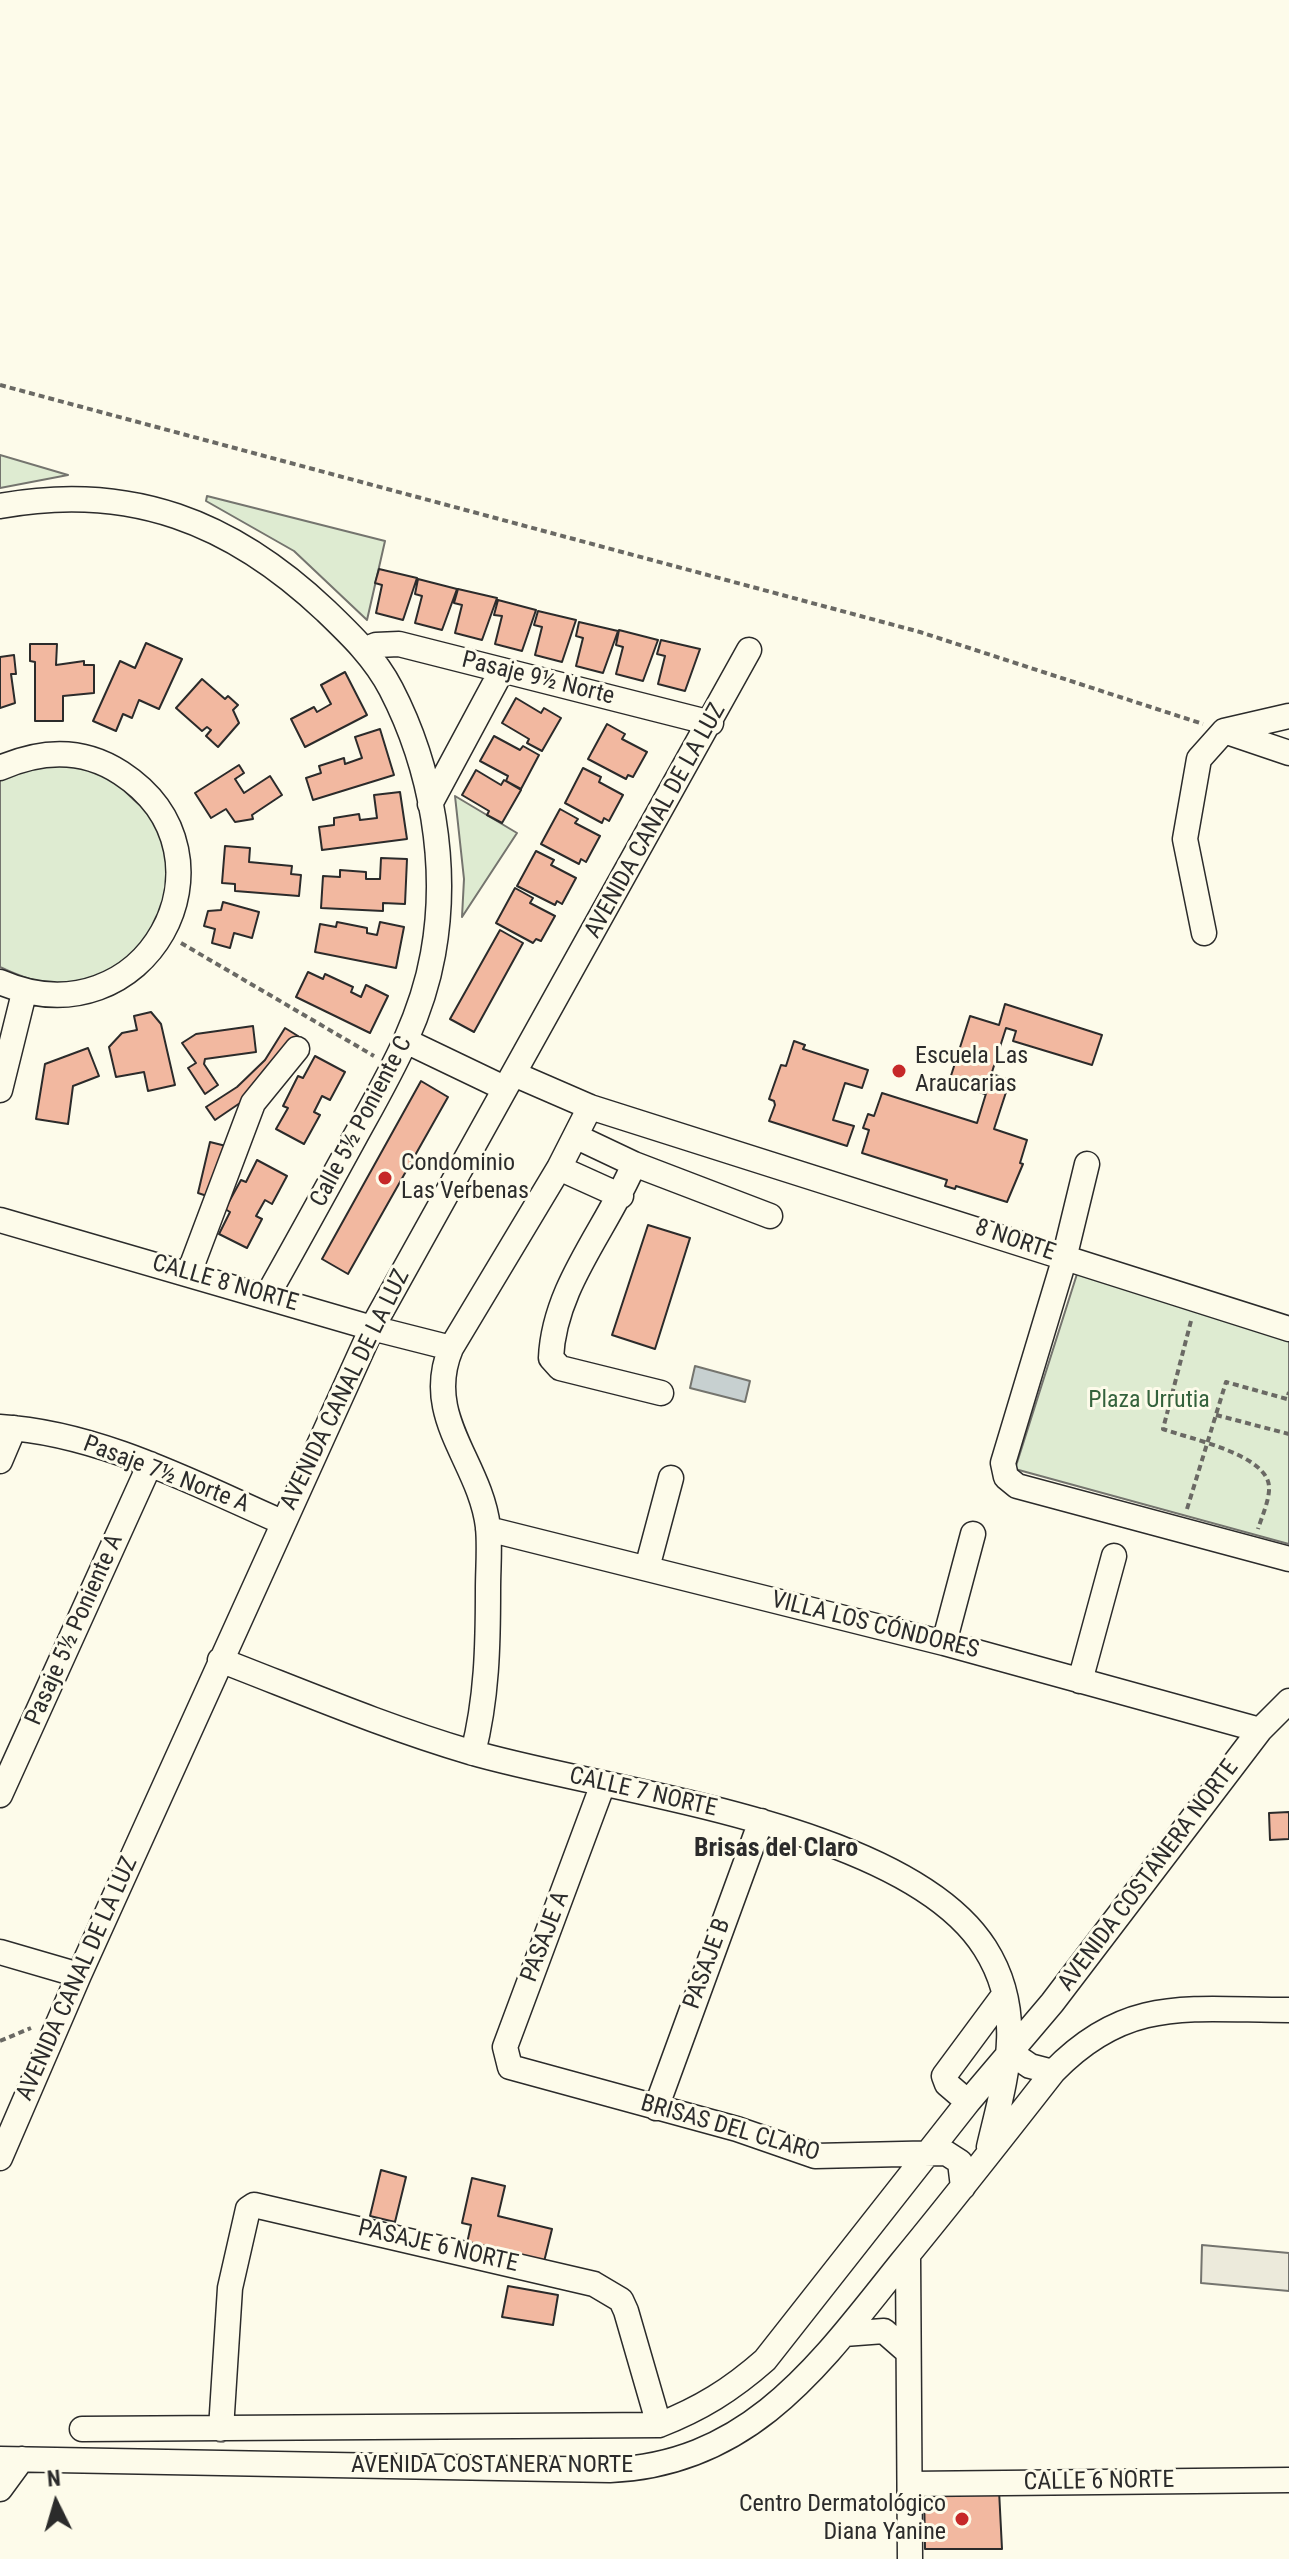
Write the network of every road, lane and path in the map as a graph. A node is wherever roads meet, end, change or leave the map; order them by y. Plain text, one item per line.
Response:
1 (0, 385) edge
2 (0, 506) edge
3 (366, 649) junction
4 (749, 650) dead end
5 (502, 670) junction
6 (1289, 716) edge
7 (711, 723) junction
8 (1224, 731) junction
9 (1289, 753) edge
10 (0, 768) edge
11 (430, 804) junction
12 (164, 933) junction
13 (1204, 933) dead end
14 (0, 982) edge
15 (24, 993) junction
16 (408, 1042) junction
17 (297, 1049) dead end
18 (393, 1068) junction
19 (509, 1081) junction
20 (0, 1090) edge
21 (590, 1107) junction
22 (577, 1137) junction
23 (634, 1164) junction
24 (1087, 1164) dead end
25 (559, 1168) junction
26 (621, 1196) junction
27 (770, 1216) dead end
28 (0, 1220) edge
29 (1065, 1257) junction
30 (189, 1273) junction
31 (267, 1296) junction
32 (1196, 1299) junction
33 (372, 1328) junction
34 (1289, 1329) edge
35 (451, 1348) junction
36 (1289, 1392) edge
37 (661, 1393) dead end
38 (1216, 1415) junction
39 (7, 1428) edge
40 (1289, 1434) edge
41 (1207, 1445) junction
42 (0, 1461) edge
43 (150, 1464) junction
44 (671, 1478) dead end
45 (282, 1522) junction
46 (488, 1529) junction
47 (1180, 1531) junction
48 (973, 1534) dead end
49 (1253, 1549) junction
50 (1114, 1556) dead end
51 (1289, 1559) edge
52 (647, 1568) junction
53 (944, 1643) junction
54 (220, 1660) junction
55 (1080, 1681) junction
56 (1289, 1701) edge
57 (1260, 1730) junction
58 (473, 1753) junction
59 (603, 1784) junction
60 (0, 1795) edge
61 (761, 1821) junction
62 (0, 1952) edge
63 (79, 1975) junction
64 (1004, 1995) junction
65 (1289, 2010) edge
66 (1011, 2053) junction
67 (1053, 2072) junction
68 (535, 2074) joint
69 (968, 2102) junction
70 (656, 2108) junction
71 (929, 2151) junction
72 (987, 2156) junction
73 (0, 2158) edge
74 (963, 2187) junction
75 (908, 2256) junction
76 (844, 2334) junction
77 (908, 2352) junction
78 (659, 2425) junction
79 (82, 2429) dead end
80 (221, 2429) junction
81 (11, 2459) edge
82 (1289, 2480) edge
83 (910, 2484) junction
84 (0, 2489) edge
85 (910, 2559) edge

1 - 8 path
2 - 3 street, Calle 5½ Poniente C
3 - 5 street, Pasaje 9½ Norte
3 - 11 street, Calle 5½ Poniente C
4 - 7 street, AVENIDA CANAL DE LA LUZ
5 - 7 street, Pasaje 9½ Norte
5 - 11 street
6 - 8 street
7 - 19 street, AVENIDA CANAL DE LA LUZ
8 - 9 street
8 - 13 street
10 - 12 street
11 - 16 street, Calle 5½ Poniente C
12 - 15 street
12 - 18 path
14 - 15 street
15 - 20 street
16 - 18 street, Calle 5½ Poniente C
16 - 19 street, 8 NORTE
17 - 30 street
18 - 31 street, Calle 5½ Poniente C
19 - 21 street, 8 NORTE
19 - 33 street, AVENIDA CANAL DE LA LUZ
21 - 22 street
21 - 29 street, 8 NORTE
22 - 23 street
22 - 25 street
23 - 26 street
23 - 27 street
24 - 29 street
25 - 26 street
25 - 35 street
26 - 37 street
28 - 30 street, CALLE 8 NORTE
29 - 32 street
29 - 47 street, 8 NORTE
30 - 31 street, CALLE 8 NORTE
31 - 33 street, CALLE 8 NORTE
32 - 34 street
32 - 41 path
33 - 35 street, CALLE 8 NORTE
33 - 45 street, AVENIDA CANAL DE LA LUZ
35 - 46 street
36 - 38 path
38 - 40 path
38 - 41 path
39 - 42 street
39 - 43 street, Pasaje 7½ Norte A
41 - 47 path
41 - 49 path
43 - 45 street, Pasaje 7½ Norte A
43 - 60 street, Pasaje 5½ Poniente A
44 - 52 street
45 - 54 street, AVENIDA CANAL DE LA LUZ
46 - 52 street, VILLA LOS CÓNDORES
46 - 58 street
47 - 49 street, 8 NORTE
48 - 53 street
49 - 51 street, 8 NORTE
50 - 55 street
52 - 53 street, VILLA LOS CÓNDORES
53 - 55 street, VILLA LOS CÓNDORES
54 - 58 street, CALLE 7 NORTE
54 - 63 street, AVENIDA CANAL DE LA LUZ
55 - 57 street, VILLA LOS CÓNDORES
56 - 57 street, AVENIDA COSTANERA NORTE
57 - 66 street, AVENIDA COSTANERA NORTE
58 - 59 street, CALLE 7 NORTE
59 - 61 street, CALLE 7 NORTE
59 - 68 street, PASAJE A
61 - 64 street, CALLE 7 NORTE
61 - 70 street, PASAJE B
62 - 63 street
63 - 73 street, AVENIDA CANAL DE LA LUZ
64 - 66 street, CALLE 7 NORTE
64 - 69 street
65 - 67 street, AVENIDA COSTANERA NORTE
66 - 67 street
66 - 69 street, AVENIDA COSTANERA NORTE
66 - 72 street, AVENIDA COSTANERA NORTE
67 - 72 street, AVENIDA COSTANERA NORTE
68 - 70 street, BRISAS DEL CLARO
69 - 71 street, AVENIDA COSTANERA NORTE
70 - 71 street, BRISAS DEL CLARO
71 - 74 street
71 - 78 street, AVENIDA COSTANERA NORTE
72 - 74 street, AVENIDA COSTANERA NORTE
74 - 75 street, AVENIDA COSTANERA NORTE
75 - 76 street, AVENIDA COSTANERA NORTE
75 - 77 street
76 - 77 street
76 - 81 street, AVENIDA COSTANERA NORTE
77 - 83 street
78 - 80 street, AVENIDA COSTANERA NORTE
78 - 80 street, PASAJE 6 NORTE
79 - 80 street, AVENIDA COSTANERA NORTE
81 - 84 street
82 - 83 street, CALLE 6 NORTE
83 - 85 street

